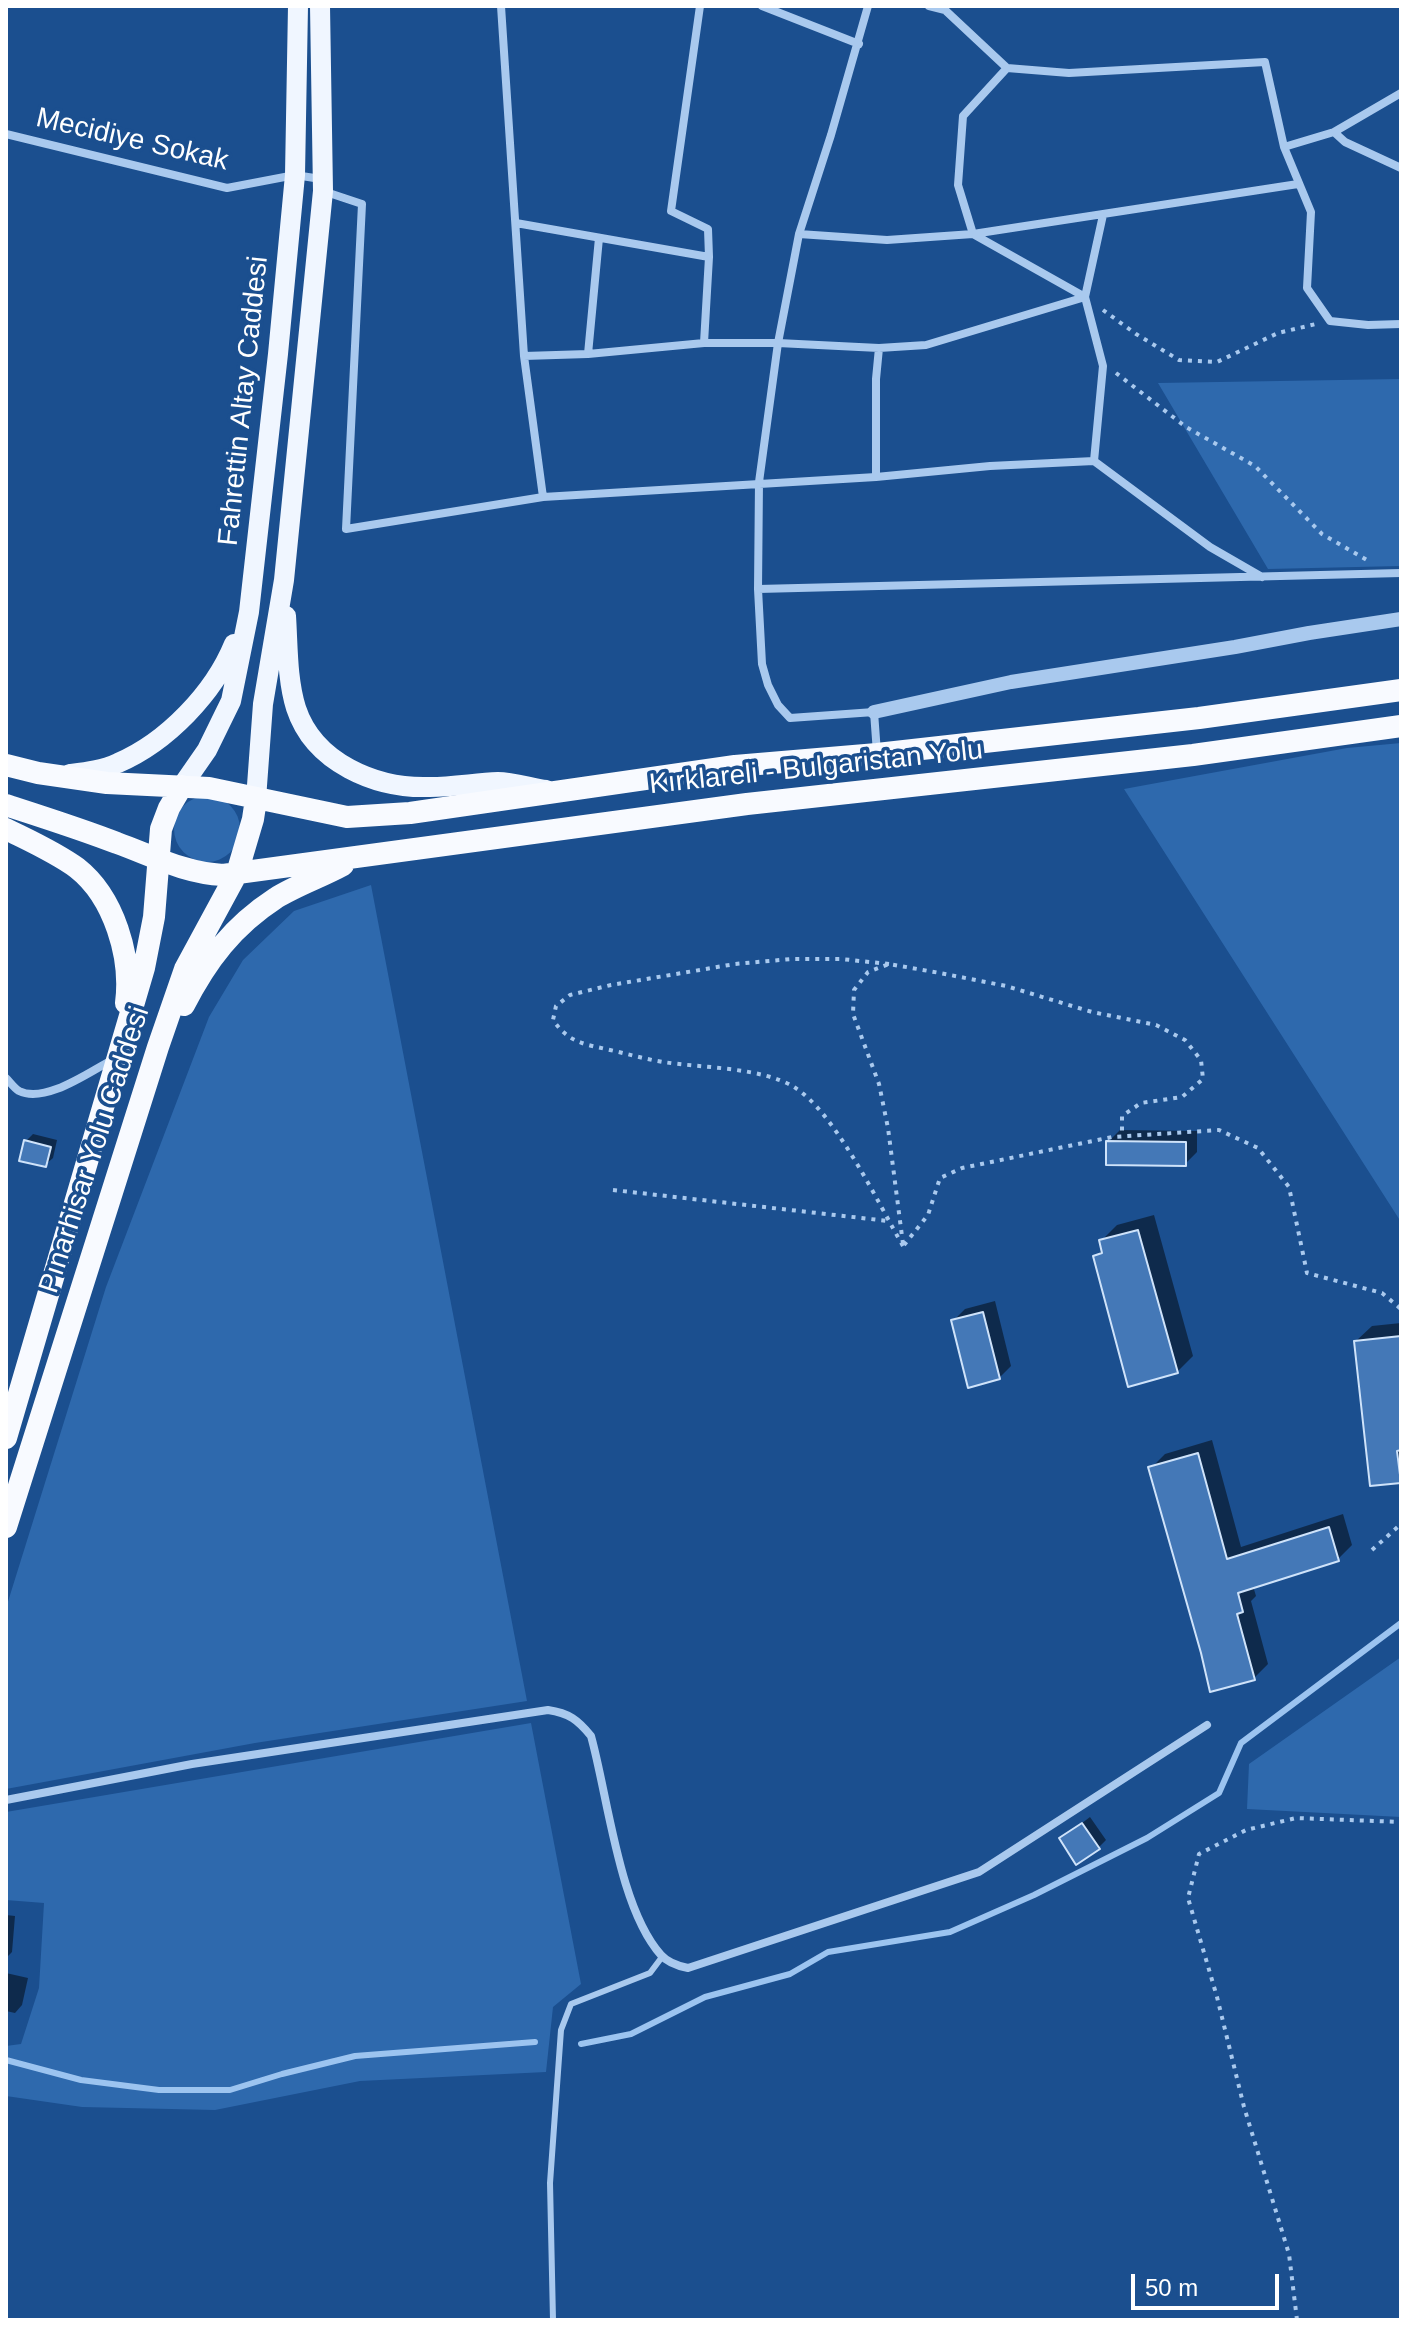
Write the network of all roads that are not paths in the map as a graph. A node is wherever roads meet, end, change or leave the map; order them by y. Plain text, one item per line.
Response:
1 (298, 6) edge
2 (320, 6) edge
3 (501, 6) edge
4 (700, 6) edge
5 (762, 6) edge
6 (868, 6) edge
7 (929, 6) edge
8 (859, 44) junction
9 (1007, 68) junction
10 (1401, 93) edge
11 (1334, 132) junction
12 (6, 134) edge
13 (1284, 147) junction
14 (1399, 165) edge
15 (295, 175) junction
16 (1298, 184) junction
17 (323, 185) junction
18 (1103, 215) junction
19 (516, 223) junction
20 (799, 234) junction
21 (973, 234) junction
22 (599, 238) junction
23 (709, 257) junction
24 (1085, 297) junction
25 (1401, 324) edge
26 (704, 343) junction
27 (778, 343) junction
28 (879, 348) junction
29 (588, 354) junction
30 (524, 356) junction
31 (1094, 461) junction
32 (876, 477) junction
33 (759, 482) junction
34 (543, 497) junction
35 (1396, 573) edge
36 (254, 575) junction
37 (1262, 577) junction
38 (284, 580) junction
39 (758, 589) junction
40 (1401, 619) edge
41 (1401, 690) edge
42 (874, 712) junction
43 (1401, 726) edge
44 (877, 754) junction
45 (6, 765) edge
46 (54, 776) junction
47 (182, 786) junction
48 (559, 792) junction
49 (256, 799) junction
50 (6, 805) edge
51 (6, 829) edge
52 (365, 854) junction
53 (159, 861) junction
54 (237, 873) junction
55 (158, 1047) junction
56 (120, 1056) junction
57 (6, 1078) edge
58 (6, 1438) edge
59 (6, 1527) edge
60 (1207, 1725) dead end
61 (6, 1800) edge
62 (662, 1957) junction
63 (553, 2320) edge

1 - 15 main road, Fahrettin Altay Caddesi
2 - 17 main road, Fahrettin Altay Caddesi
3 - 19 street
4 - 23 street
5 - 8 street
6 - 8 street
7 - 9 street
8 - 20 street
9 - 13 street
9 - 21 street
10 - 11 street
11 - 13 street
11 - 14 street
12 - 15 street, Mecidiye Sokak
13 - 16 street
15 - 17 street, Mecidiye Sokak
15 - 36 main road, Fahrettin Altay Caddesi
16 - 18 street
16 - 25 street
17 - 34 street, Mecidiye Sokak
17 - 38 main road, Fahrettin Altay Caddesi
18 - 21 street
18 - 24 street
19 - 22 street
19 - 30 street
20 - 21 street
20 - 27 street
21 - 24 street
22 - 23 street
22 - 29 street
23 - 26 street
24 - 28 street
24 - 31 street
26 - 27 street
26 - 29 street
27 - 28 street
27 - 33 street
28 - 32 street
29 - 30 street
30 - 34 street
31 - 32 street
31 - 37 street
32 - 33 street
33 - 34 street
33 - 39 street
35 - 37 street
36 - 46 main road
36 - 47 main road, Fahrettin Altay Caddesi
37 - 39 street
38 - 48 main road
38 - 49 main road, Fahrettin Altay Caddesi
39 - 42 street
40 - 42 street
41 - 44 highway, Kırklareli - Bulgaristan Yolu
42 - 44 street
43 - 52 highway, Kırklareli - Bulgaristan Yolu
44 - 48 highway, Kırklareli - Bulgaristan Yolu
45 - 46 highway
46 - 47 highway
47 - 49 highway
47 - 53 highway, Pınarhisar Yolu Caddesi
48 - 49 highway, Kırklareli - Bulgaristan Yolu
49 - 54 highway, Pınarhisar Yolu Caddesi
50 - 53 highway
51 - 56 highway
52 - 54 highway, Kırklareli - Bulgaristan Yolu
52 - 55 highway
53 - 54 highway
53 - 56 highway, Pınarhisar Yolu Caddesi
54 - 55 highway, Pınarhisar Yolu Caddesi
55 - 59 highway, Pınarhisar Yolu Caddesi
56 - 57 street
56 - 58 highway, Pınarhisar Yolu Caddesi
60 - 62 street
61 - 62 street
62 - 63 lane

